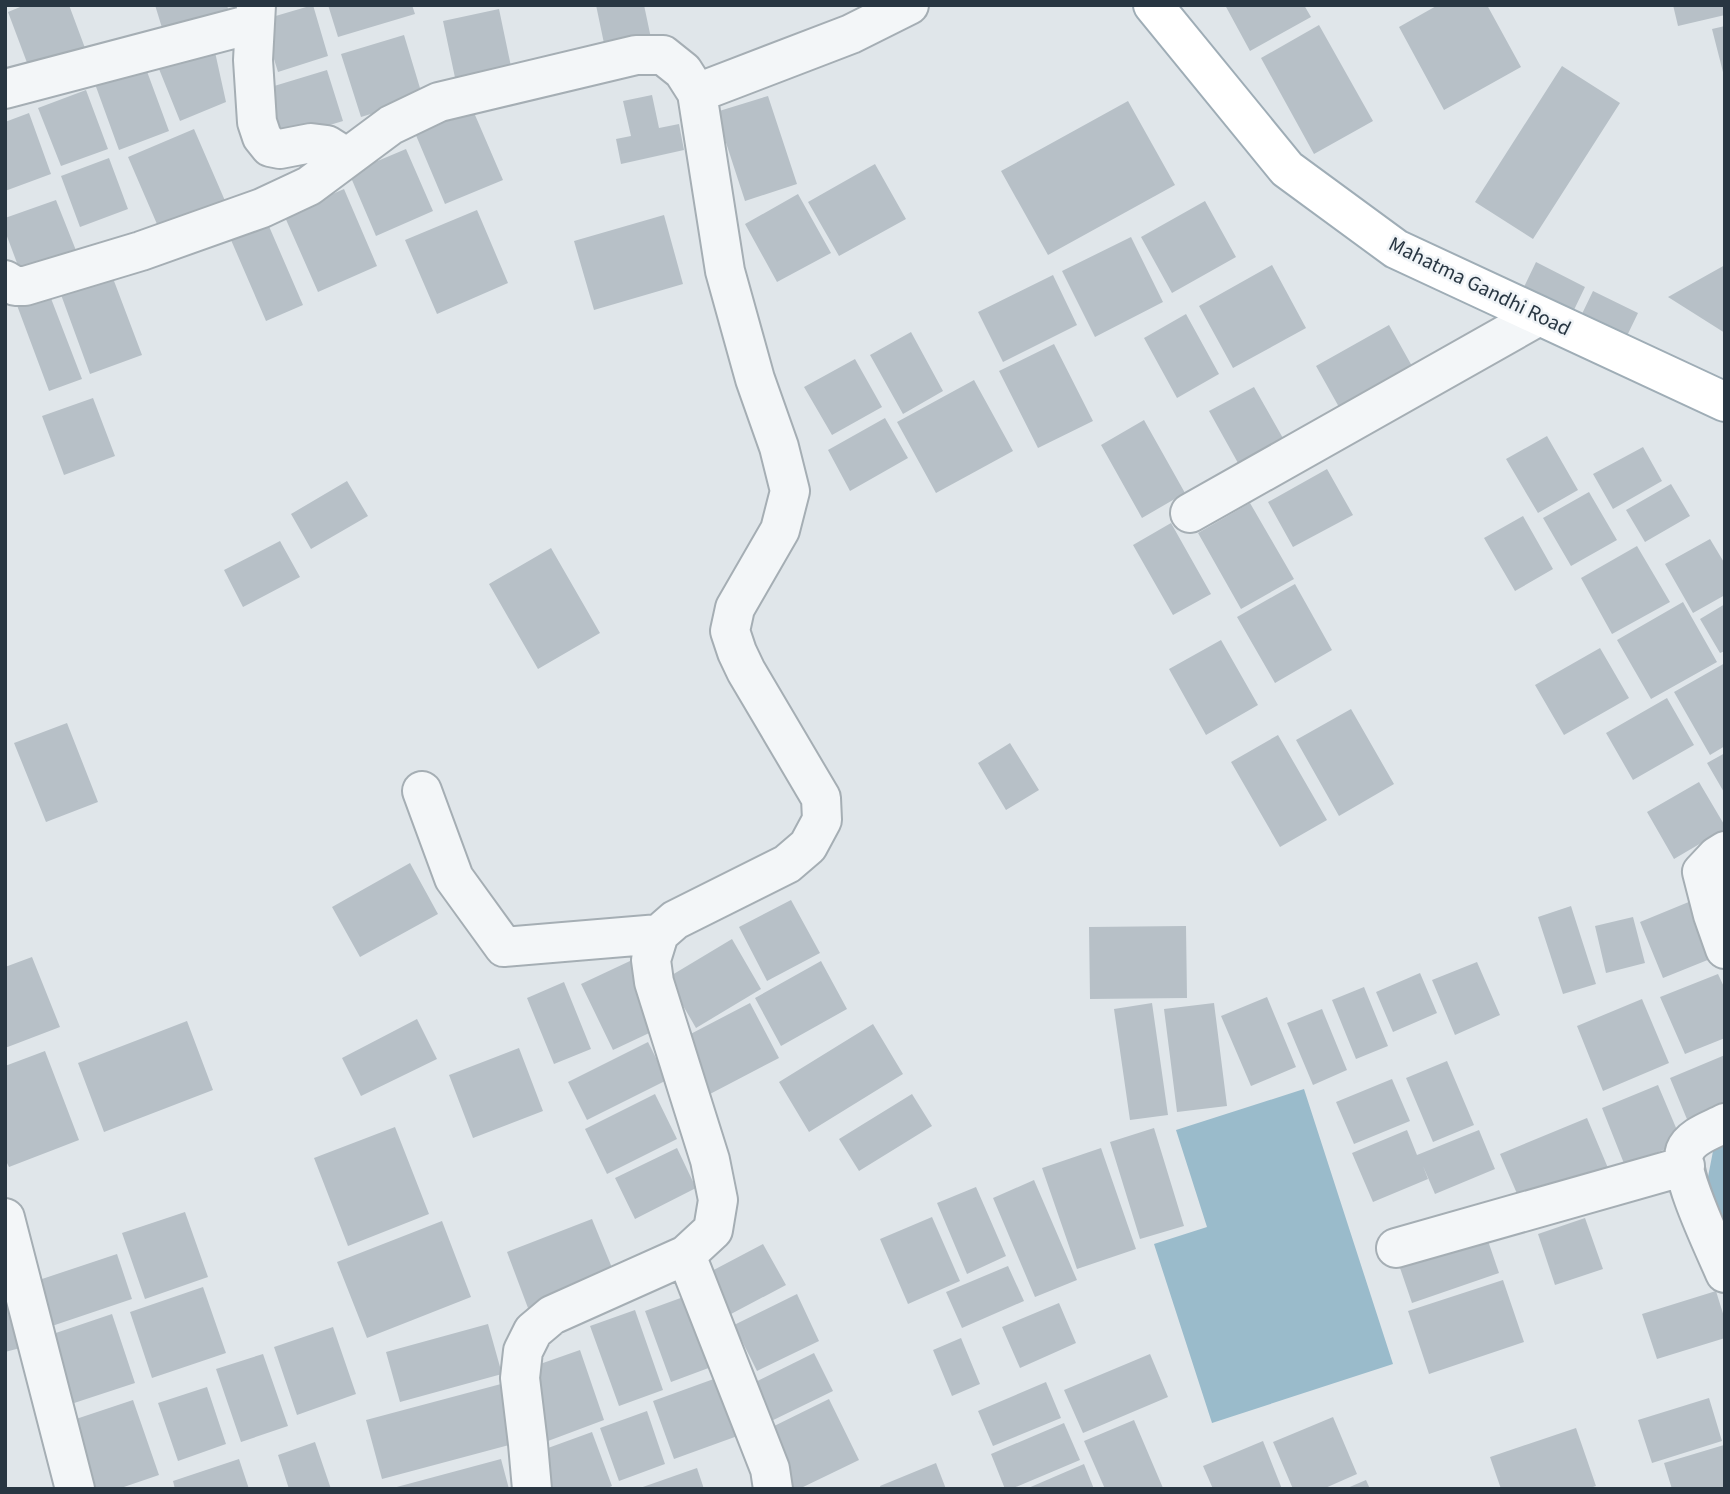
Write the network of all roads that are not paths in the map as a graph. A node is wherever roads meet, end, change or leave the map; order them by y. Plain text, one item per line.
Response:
1 (909, 5) edge
2 (1153, 5) edge
3 (256, 14) edge
4 (5, 89) edge
5 (697, 93) junction
6 (346, 157) junction
7 (5, 280) edge
8 (1539, 316) junction
9 (1725, 402) edge
10 (1190, 513) dead end
11 (422, 791) dead end
12 (1725, 851) edge
13 (659, 934) junction
14 (1725, 950) edge
15 (1725, 1123) edge
16 (1685, 1167) junction
17 (5, 1218) edge
18 (1396, 1248) dead end
19 (686, 1255) junction
20 (11, 1267) edge
21 (1725, 1273) edge
22 (75, 1489) edge
23 (532, 1489) edge
24 (773, 1489) edge

1 - 5 street
2 - 8 main road, Mahatma Gandhi Road
3 - 4 street
3 - 6 street
5 - 6 street
5 - 13 street
6 - 7 street
8 - 9 main road, Mahatma Gandhi Road
8 - 10 street
11 - 13 street
12 - 14 street
13 - 19 street
15 - 16 street
16 - 18 street
16 - 21 street
17 - 20 street
19 - 23 street
19 - 24 street
20 - 22 street

